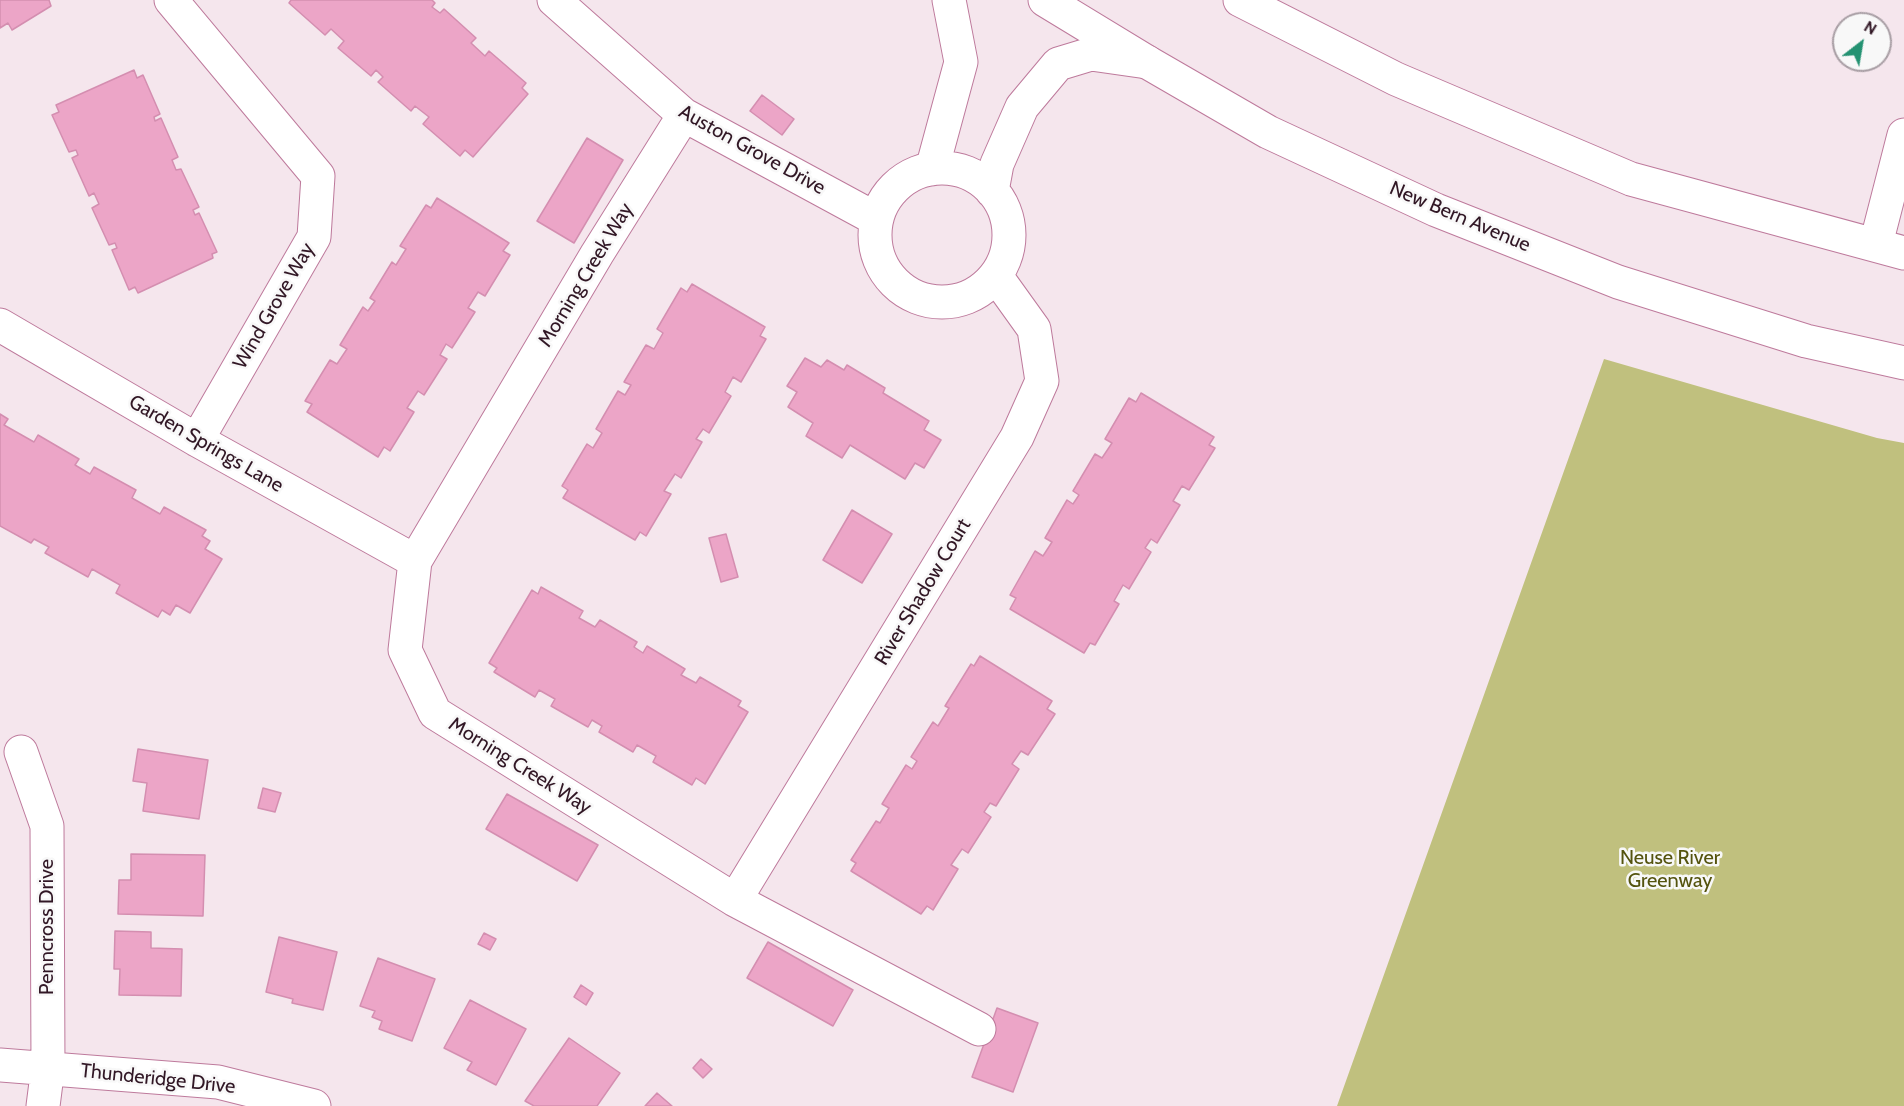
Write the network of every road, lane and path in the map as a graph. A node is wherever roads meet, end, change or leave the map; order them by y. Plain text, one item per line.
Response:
1 (171, 0) edge
2 (554, 0) edge
3 (949, 0) edge
4 (1045, 0) edge
5 (1240, 0) edge
6 (1147, 62) junction
7 (684, 115) junction
8 (1904, 135) edge
9 (932, 169) junction
10 (992, 191) junction
11 (876, 219) junction
12 (1890, 249) edge
13 (996, 276) junction
14 (0, 325) edge
15 (1904, 363) edge
16 (197, 440) junction
17 (415, 561) junction
18 (21, 752) dead end
19 (735, 900) junction
20 (979, 1029) dead end
21 (0, 1065) edge
22 (48, 1067) junction
23 (43, 1106) edge
24 (314, 1106) edge

1 - 16 street, Wind Grove Way
2 - 7 street, Auston Grove Drive
3 - 9 street
4 - 6 street, New Bern Avenue
5 - 12 street
6 - 10 street
6 - 15 street, New Bern Avenue
7 - 11 street, Auston Grove Drive
7 - 17 street, Morning Creek Way
8 - 12 street
9 - 10 street
9 - 11 street
10 - 13 street
11 - 13 street
13 - 19 street, River Shadow Court
14 - 16 street, Garden Springs Lane
16 - 17 street, Garden Springs Lane
17 - 19 street, Morning Creek Way
18 - 22 street, Penncross Drive
19 - 20 street, Morning Creek Way
21 - 22 street, Thunderidge Drive
22 - 23 street, Penncross Drive
22 - 24 street, Thunderidge Drive

